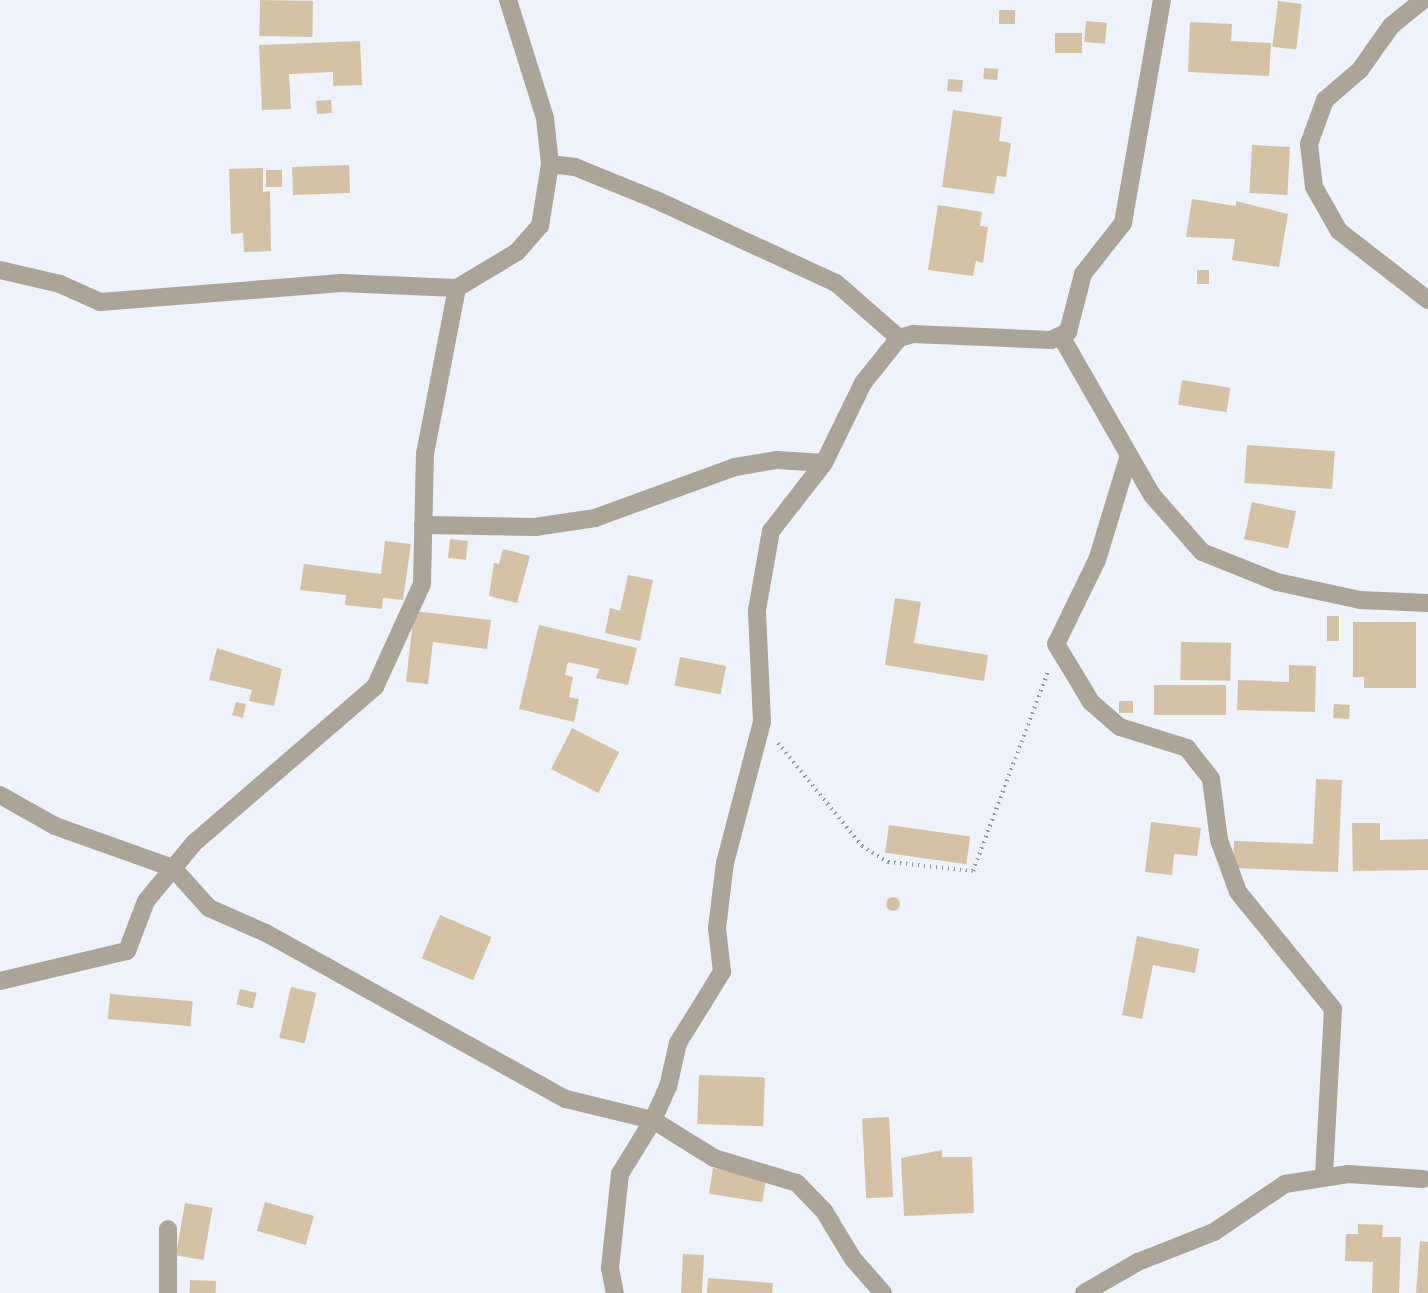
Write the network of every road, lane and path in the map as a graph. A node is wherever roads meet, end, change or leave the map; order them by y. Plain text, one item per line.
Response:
1 (508, 0) edge
2 (1162, 0) edge
3 (1423, 0) edge
4 (550, 164) junction
5 (0, 270) edge
6 (457, 288) junction
7 (1428, 300) edge
8 (899, 338) junction
9 (1062, 338) junction
10 (1129, 455) junction
11 (824, 463) junction
12 (423, 525) junction
13 (1428, 603) edge
14 (1056, 644) junction
15 (762, 722) junction
16 (0, 795) edge
17 (173, 868) junction
18 (0, 981) edge
19 (653, 1120) junction
20 (1324, 1178) junction
21 (1423, 1179) dead end
22 (168, 1229) dead end
23 (168, 1293) edge
24 (615, 1293) edge
25 (883, 1293) edge
26 (1084, 1293) edge

1 - 4 street
2 - 9 street
3 - 7 street
4 - 6 street
4 - 8 street
5 - 6 street
6 - 12 street
8 - 9 street
8 - 11 street
9 - 10 street
10 - 13 street
10 - 14 street
11 - 12 street
11 - 15 street
12 - 17 street
14 - 15 path
14 - 20 street
15 - 19 street
16 - 17 street
17 - 18 street
17 - 19 street
19 - 24 street
19 - 25 street
20 - 21 street
20 - 26 street
22 - 23 street

